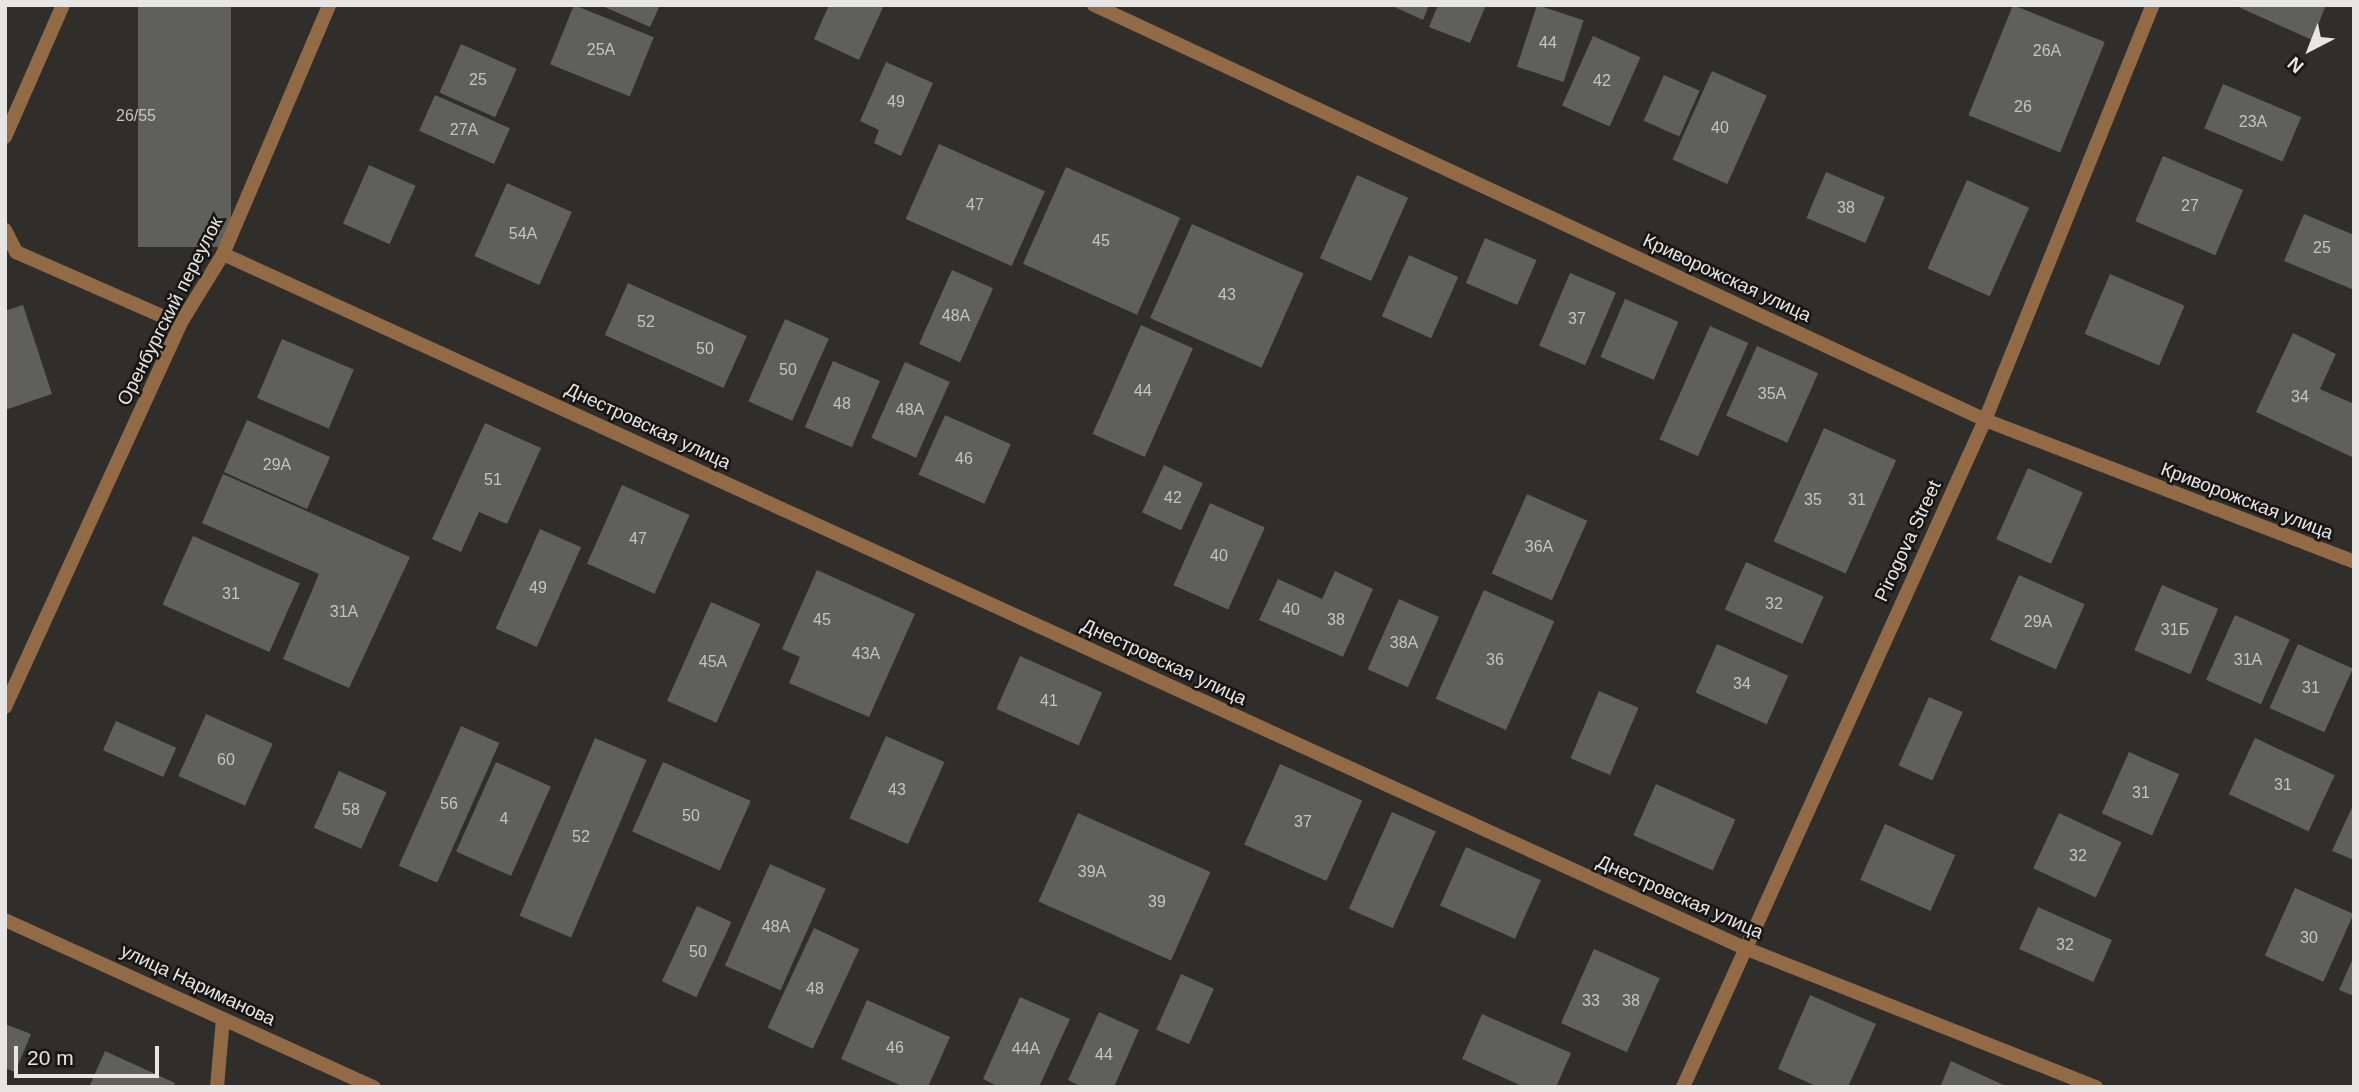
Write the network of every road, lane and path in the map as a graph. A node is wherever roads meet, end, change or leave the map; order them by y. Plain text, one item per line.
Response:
1 (63, 5) edge
2 (328, 5) edge
3 (1094, 5) edge
4 (2152, 5) edge
5 (5, 137) edge
6 (5, 230) edge
7 (223, 254) junction
8 (180, 324) junction
9 (1985, 420) junction
10 (2354, 562) edge
11 (5, 707) edge
12 (5, 920) edge
13 (1742, 947) junction
14 (223, 1019) junction
15 (217, 1087) edge
16 (374, 1087) edge
17 (1682, 1087) edge
18 (2096, 1087) edge

1 - 5 street
2 - 7 street, Оренбургский переулок
3 - 9 street, Криворожская улица
4 - 9 street, Pirogova Street
6 - 8 street
7 - 8 street, Оренбургский переулок
7 - 13 street, Днестровская улица
8 - 11 street, Оренбургский переулок
9 - 10 street, Криворожская улица
9 - 13 street, Pirogova Street
12 - 14 street, улица Нариманова
13 - 17 street, Pirogova Street
13 - 18 street, Днестровская улица
14 - 15 street
14 - 16 street, улица Нариманова

